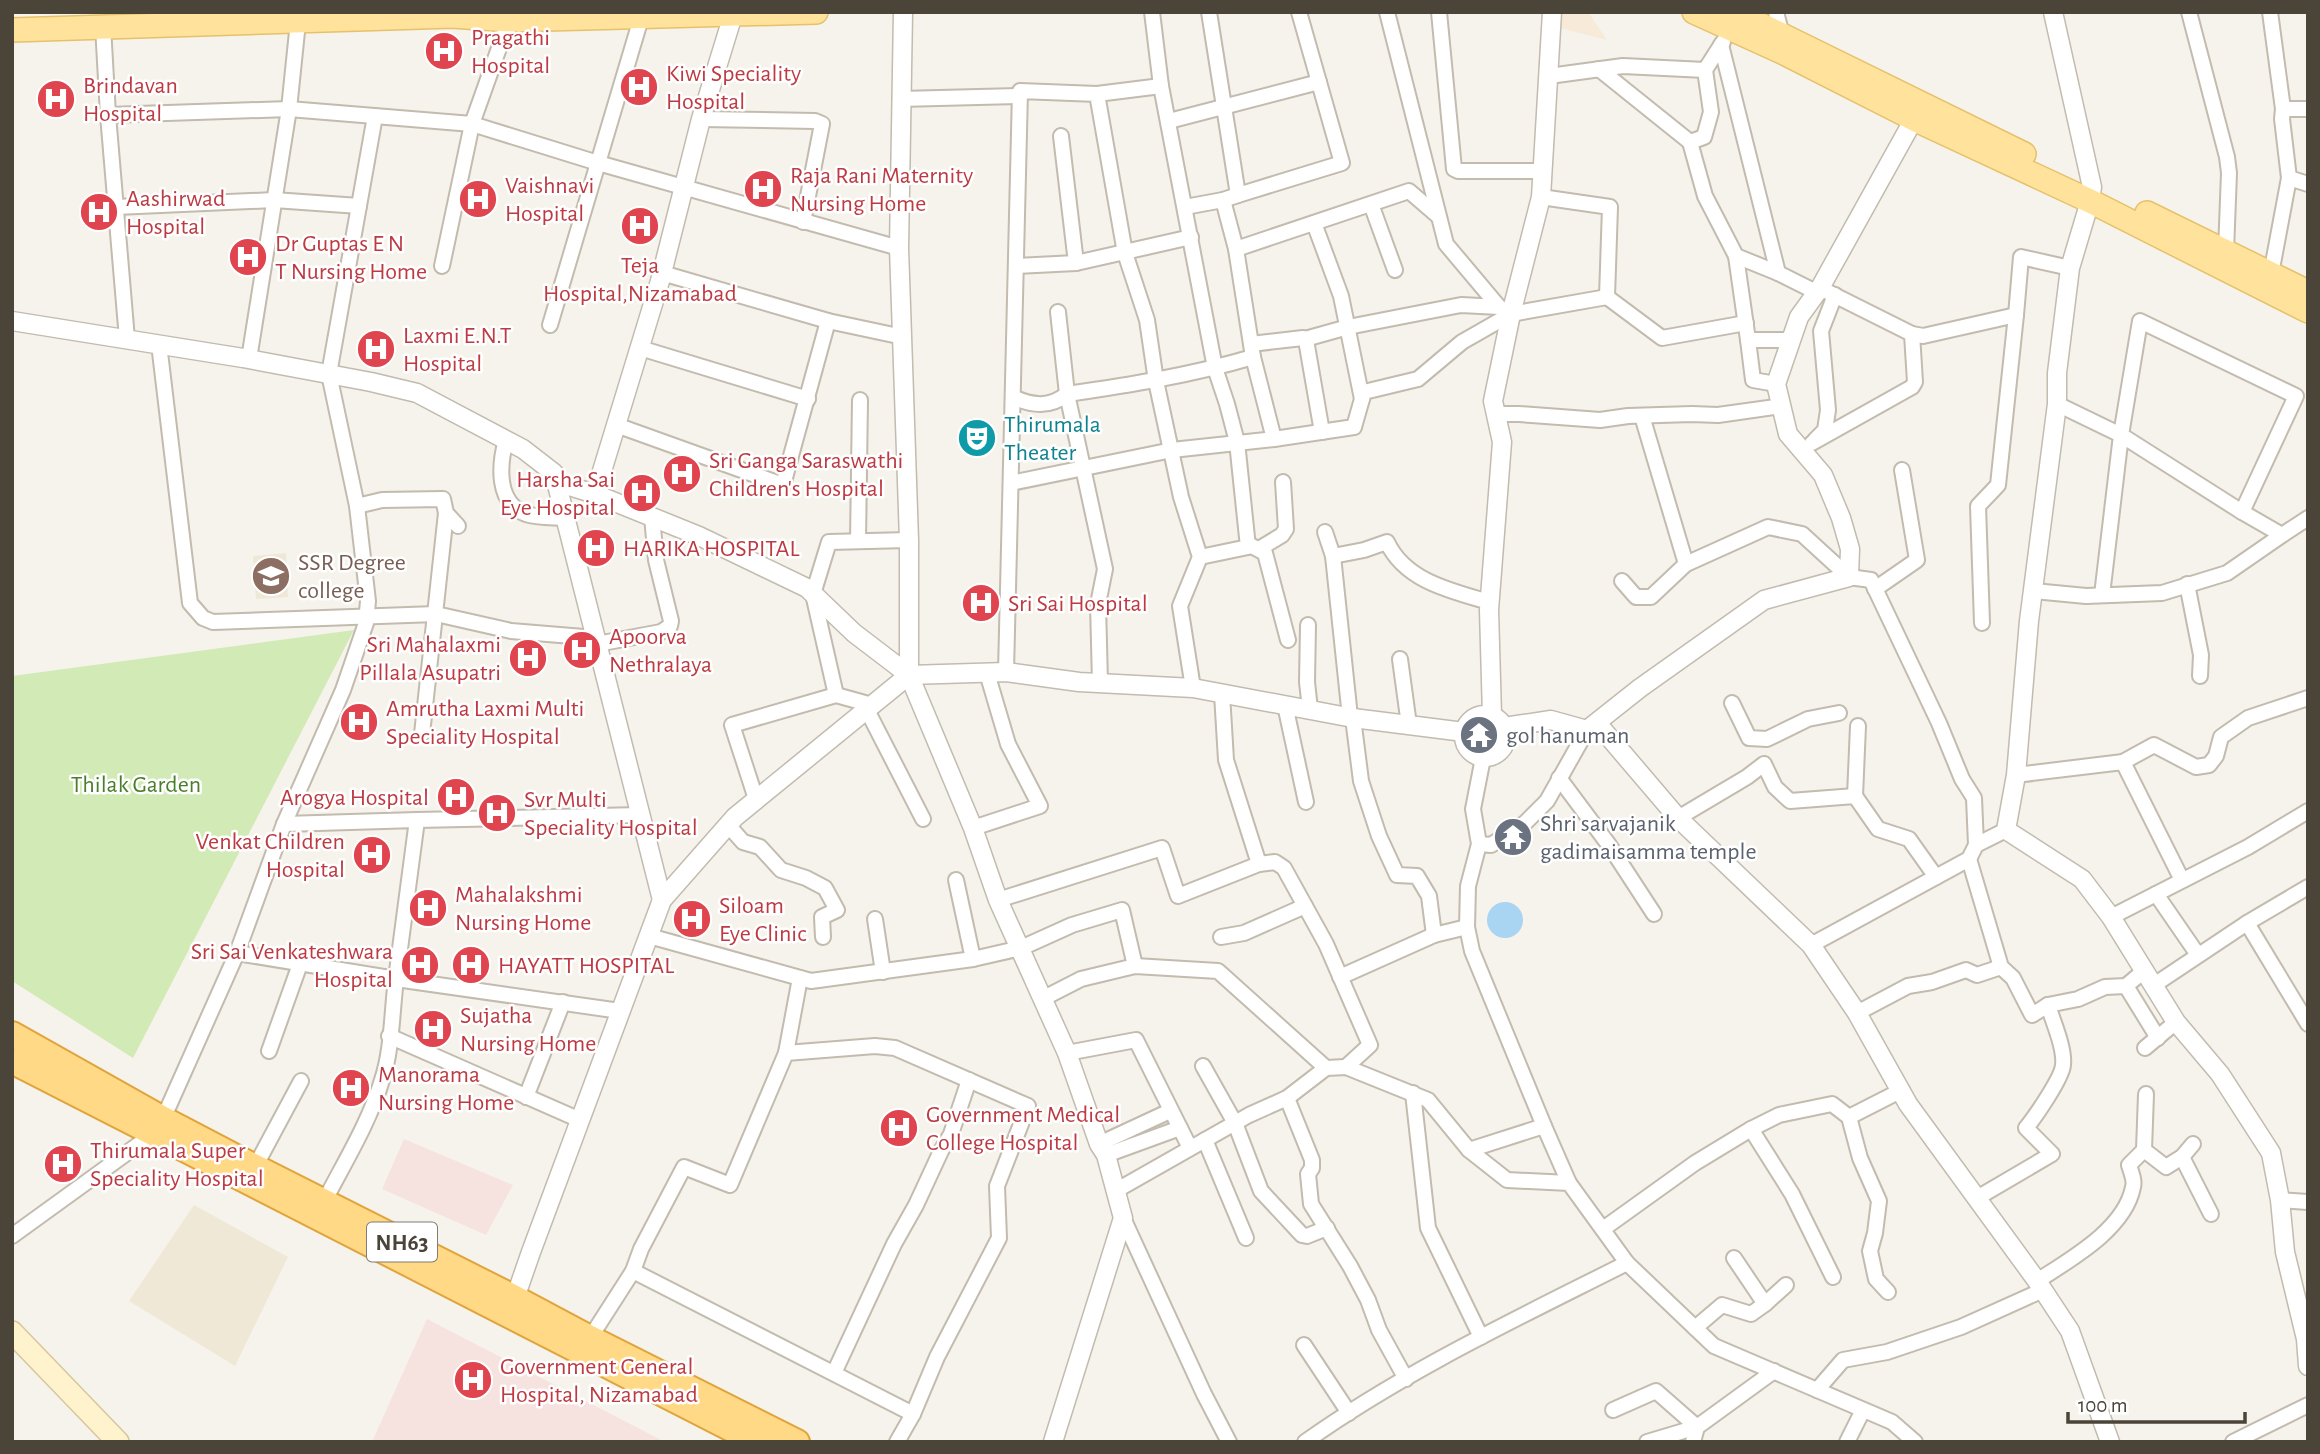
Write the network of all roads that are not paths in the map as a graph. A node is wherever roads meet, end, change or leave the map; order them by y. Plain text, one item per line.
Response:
1 (816, 12) edge
2 (902, 12) edge
3 (1152, 12) edge
4 (1209, 12) edge
5 (1299, 12) edge
6 (1387, 12) edge
7 (1439, 12) edge
8 (1552, 12) edge
9 (1693, 12) edge
10 (1776, 12) edge
11 (2053, 12) edge
12 (2189, 12) edge
13 (2270, 12) edge
14 (642, 15) junction
15 (733, 15) junction
16 (381, 16) edge
17 (509, 20) junction
18 (298, 22) junction
19 (103, 26) junction
20 (1730, 29) edge
21 (12, 30) edge
22 (1782, 35) junction
23 (1599, 69) junction
24 (1705, 70) junction
25 (1549, 76) junction
26 (1319, 82) junction
27 (1161, 86) junction
28 (1097, 94) junction
29 (1019, 96) junction
30 (900, 99) junction
31 (1223, 107) junction
32 (289, 109) junction
33 (2283, 109) junction
34 (2308, 109) edge
35 (108, 115) junction
36 (375, 116) junction
37 (1913, 119) junction
38 (701, 120) junction
39 (1169, 121) junction
40 (472, 124) junction
41 (1060, 136) dead end
42 (1690, 142) junction
43 (598, 163) junction
44 (1542, 171) junction
45 (2289, 178) junction
46 (2308, 184) edge
47 (683, 188) junction
48 (2091, 194) junction
49 (1238, 195) junction
50 (1541, 197) junction
51 (274, 200) junction
52 (1223, 200) junction
53 (1371, 204) junction
54 (359, 206) junction
55 (116, 207) junction
56 (1185, 207) junction
57 (1439, 217) junction
58 (803, 222) junction
59 (1314, 223) junction
60 (1191, 237) junction
61 (899, 248) junction
62 (1236, 249) junction
63 (2226, 251) junction
64 (1125, 253) junction
65 (1736, 256) junction
66 (1076, 263) junction
67 (442, 266) dead end
68 (1016, 266) junction
69 (2070, 268) junction
70 (1395, 270) dead end
71 (663, 273) junction
72 (1778, 273) junction
73 (2271, 274) junction
74 (1824, 292) junction
75 (2308, 292) edge
76 (1607, 298) junction
77 (1505, 311) junction
78 (2308, 311) edge
79 (1058, 312) dead end
80 (2016, 315) junction
81 (12, 321) edge
82 (828, 321) junction
83 (1746, 323) junction
84 (550, 325) dead end
85 (1348, 327) junction
86 (1912, 334) junction
87 (903, 337) junction
88 (127, 339) junction
89 (1305, 339) junction
90 (1748, 340) junction
91 (1791, 340) junction
92 (159, 344) junction
93 (640, 348) junction
94 (1252, 350) junction
95 (249, 359) junction
96 (1215, 368) junction
97 (329, 374) junction
98 (1156, 381) junction
99 (1776, 384) junction
100 (1067, 394) junction
101 (1013, 397) junction
102 (808, 399) junction
103 (1362, 399) junction
104 (859, 400) dead end
105 (2057, 404) junction
106 (1782, 406) junction
107 (1497, 414) junction
108 (1642, 416) junction
109 (616, 425) junction
110 (1322, 432) junction
111 (2121, 435) junction
112 (1275, 439) junction
113 (506, 440) junction
114 (1237, 442) junction
115 (1809, 447) junction
116 (1172, 450) junction
117 (1085, 469) junction
118 (1902, 470) dead end
119 (556, 482) junction
120 (1283, 482) dead end
121 (1011, 483) junction
122 (595, 494) junction
123 (356, 506) junction
124 (2242, 512) junction
125 (446, 513) junction
126 (652, 517) junction
127 (2308, 518) edge
128 (565, 519) junction
129 (458, 526) dead end
130 (1325, 532) dead end
131 (2282, 535) junction
132 (909, 540) junction
133 (858, 541) junction
134 (1254, 547) junction
135 (1333, 556) junction
136 (1200, 557) junction
137 (1686, 564) junction
138 (1849, 577) junction
139 (1622, 581) dead end
140 (2187, 584) junction
141 (1875, 589) junction
142 (2034, 591) junction
143 (813, 594) junction
144 (2102, 595) junction
145 (1489, 602) junction
146 (436, 614) junction
147 (366, 617) junction
148 (1982, 623) dead end
149 (1308, 625) dead end
150 (1288, 640) dead end
151 (597, 641) junction
152 (1401, 659) dead end
153 (1006, 672) junction
154 (987, 673) junction
155 (909, 676) junction
156 (2200, 676) dead end
157 (1100, 683) junction
158 (1193, 688) junction
159 (1222, 694) junction
160 (836, 695) junction
161 (2308, 698) edge
162 (1732, 703) dead end
163 (1285, 705) junction
164 (869, 707) junction
165 (1310, 709) junction
166 (1839, 713) dead end
167 (1352, 717) junction
168 (1498, 721) junction
169 (1409, 725) junction
170 (1858, 726) dead end
171 (1592, 727) junction
172 (1464, 732) junction
173 (422, 734) dead end
174 (1760, 739) junction
175 (1483, 758) junction
176 (2123, 762) junction
177 (1764, 764) junction
178 (2016, 775) junction
179 (1559, 778) junction
180 (1855, 796) junction
181 (756, 799) junction
182 (1306, 802) dead end
183 (2308, 811) edge
184 (640, 815) junction
185 (1678, 818) junction
186 (923, 819) dead end
187 (417, 820) junction
188 (284, 824) junction
189 (728, 824) junction
190 (973, 828) junction
191 (2006, 830) junction
192 (1479, 844) junction
193 (1976, 845) junction
194 (1969, 859) junction
195 (1259, 864) junction
196 (1936, 877) junction
197 (956, 880) dead end
198 (2182, 880) junction
199 (2307, 888) edge
200 (2156, 894) junction
201 (662, 900) junction
202 (998, 900) junction
203 (1305, 906) junction
204 (1654, 914) dead end
205 (2111, 917) junction
206 (875, 919) dead end
207 (2247, 923) junction
208 (1467, 927) junction
209 (1434, 935) junction
210 (649, 936) junction
211 (823, 937) dead end
212 (1221, 937) dead end
213 (1811, 946) junction
214 (1021, 948) junction
215 (237, 953) junction
216 (2198, 955) junction
217 (973, 959) junction
218 (300, 964) junction
219 (1135, 966) junction
220 (2001, 967) junction
221 (883, 972) junction
222 (1340, 977) junction
223 (800, 978) junction
224 (2150, 978) junction
225 (396, 979) junction
226 (2126, 986) junction
227 (1042, 999) junction
228 (563, 1002) junction
229 (2048, 1005) junction
230 (620, 1011) junction
231 (1857, 1013) junction
232 (2176, 1022) junction
233 (2308, 1024) edge
234 (12, 1034) edge
235 (389, 1036) junction
236 (2158, 1038) junction
237 (2145, 1048) dead end
238 (269, 1051) dead end
239 (1067, 1053) junction
240 (786, 1054) junction
241 (12, 1061) edge
242 (1203, 1066) dead end
243 (1346, 1067) junction
244 (1326, 1068) junction
245 (969, 1080) junction
246 (301, 1081) dead end
247 (1902, 1090) junction
248 (1413, 1093) junction
249 (2146, 1094) dead end
250 (526, 1097) junction
251 (1287, 1098) junction
252 (1170, 1111) junction
253 (1849, 1117) junction
254 (580, 1120) junction
255 (1235, 1123) junction
256 (158, 1126) junction
257 (1544, 1126) junction
258 (1180, 1128) junction
259 (1751, 1129) junction
260 (1205, 1140) junction
261 (2193, 1144) dead end
262 (1190, 1148) junction
263 (1103, 1149) junction
264 (1469, 1150) junction
265 (2144, 1150) junction
266 (2182, 1157) junction
267 (255, 1167) junction
268 (1569, 1183) junction
269 (1117, 1190) junction
270 (1977, 1198) junction
271 (2280, 1200) junction
272 (324, 1202) junction
273 (2308, 1202) edge
274 (2211, 1214) dead end
275 (1123, 1218) junction
276 (1327, 1228) junction
277 (1603, 1229) junction
278 (12, 1236) edge
279 (1247, 1238) dead end
280 (1734, 1258) dead end
281 (1627, 1263) junction
282 (633, 1271) junction
283 (1833, 1278) dead end
284 (1786, 1285) dead end
285 (2040, 1285) junction
286 (1888, 1292) dead end
287 (515, 1298) junction
288 (1765, 1304) junction
289 (1695, 1328) junction
290 (12, 1332) edge
291 (1480, 1337) junction
292 (590, 1338) junction
293 (1304, 1345) dead end
294 (2308, 1366) edge
295 (1774, 1371) junction
296 (834, 1373) junction
297 (1406, 1379) junction
298 (1817, 1390) junction
299 (2308, 1405) edge
300 (1613, 1410) dead end
301 (1863, 1410) junction
302 (1349, 1413) junction
303 (913, 1414) junction
304 (1695, 1435) edge
305 (745, 1439) edge
306 (1309, 1441) edge
307 (118, 1442) edge
308 (797, 1442) edge
309 (897, 1442) edge
310 (1053, 1442) edge
311 (1229, 1442) edge
312 (1647, 1442) edge
313 (1847, 1442) edge
314 (1914, 1442) edge
315 (2110, 1442) edge
316 (2233, 1442) edge

1 - 15 main road
2 - 30 street
3 - 27 street
4 - 31 street
5 - 26 street
6 - 57 street
7 - 44 street
8 - 25 street
9 - 20 main road
10 - 22 street
11 - 48 street
12 - 63 street
13 - 33 street
14 - 15 main road
14 - 17 main road
14 - 43 street
15 - 38 street
16 - 17 main road
16 - 18 main road
17 - 40 street
18 - 19 main road
18 - 32 street
19 - 21 main road
19 - 35 street
20 - 22 main road
20 - 24 street
20 - 37 main road
20 - 72 street
22 - 48 main road
23 - 24 street
23 - 25 street
23 - 42 street
24 - 42 street
25 - 44 street
26 - 31 street
26 - 49 street
27 - 28 street
27 - 39 street
28 - 29 street
28 - 64 street
29 - 30 street
29 - 68 street
30 - 61 street
31 - 39 street
31 - 49 street
32 - 35 street
32 - 36 street
32 - 51 street
33 - 34 street
33 - 45 street
35 - 55 street
36 - 40 street
36 - 54 street
37 - 48 main road
37 - 74 street
38 - 47 street
38 - 58 street
39 - 56 street
40 - 43 street
40 - 67 street
41 - 66 street
42 - 65 street
43 - 47 street
43 - 84 street
44 - 50 street
45 - 46 street
45 - 73 street
47 - 58 street
47 - 71 street
48 - 63 main road
48 - 69 street
48 - 78 main road
49 - 52 street
50 - 76 street
50 - 77 street
51 - 54 street
51 - 55 street
51 - 95 street
52 - 56 street
52 - 62 street
53 - 57 street
53 - 59 street
53 - 70 street
54 - 97 street
55 - 88 street
56 - 60 street
57 - 77 street
58 - 61 street
59 - 62 street
59 - 85 street
60 - 64 street
60 - 96 street
61 - 87 street
62 - 94 street
63 - 73 main road
64 - 66 street
64 - 98 street
65 - 72 street
65 - 83 street
66 - 68 street
68 - 101 street
69 - 80 street
69 - 105 street
71 - 82 street
71 - 93 street
72 - 74 street
73 - 75 main road
74 - 86 street
74 - 91 street
74 - 115 street
76 - 77 street
76 - 83 street
77 - 85 street
77 - 103 street
77 - 107 street
79 - 100 street
80 - 86 street
80 - 148 street
81 - 88 street
82 - 87 street
82 - 102 street
83 - 90 street
85 - 89 street
85 - 103 street
86 - 115 street
87 - 132 street
88 - 92 street
89 - 94 street
89 - 110 street
90 - 91 street
90 - 99 street
91 - 99 street
92 - 95 street
92 - 147 street
93 - 102 street
93 - 109 street
94 - 96 street
94 - 112 street
95 - 97 street
96 - 98 street
96 - 114 street
97 - 113 street
97 - 123 street
98 - 100 street
98 - 116 street
99 - 106 street
100 - 101 street
100 - 117 street
101 - 121 street
102 - 109 street
103 - 110 street
104 - 133 street
105 - 111 street
105 - 142 street
106 - 108 street
106 - 115 street
107 - 108 street
107 - 145 street
108 - 137 street
109 - 122 street
110 - 112 street
111 - 124 street
111 - 124 street
111 - 144 street
112 - 114 street
113 - 119 street
113 - 128 street
114 - 116 street
114 - 134 street
115 - 138 street
116 - 117 street
116 - 136 street
117 - 121 street
117 - 157 street
118 - 141 street
119 - 122 street
119 - 128 street
120 - 134 street
121 - 153 street
122 - 126 street
123 - 125 street
123 - 147 street
124 - 131 street
125 - 129 street
125 - 146 street
126 - 143 street
126 - 151 street
127 - 131 street
128 - 151 street
130 - 135 street
131 - 140 street
132 - 133 street
132 - 155 street
133 - 143 street
134 - 136 street
134 - 150 street
135 - 145 street
135 - 167 street
136 - 158 street
137 - 138 street
137 - 139 street
138 - 141 street
138 - 171 street
140 - 144 street
140 - 156 street
141 - 193 street
142 - 144 street
142 - 178 street
143 - 155 street
143 - 160 street
145 - 168 street
146 - 147 street
146 - 151 street
146 - 173 street
147 - 188 street
149 - 165 street
151 - 184 street
152 - 169 street
153 - 154 street
153 - 157 street
154 - 155 street
154 - 190 street
155 - 164 street
155 - 190 street
157 - 158 street
158 - 159 street
159 - 163 street
159 - 195 street
160 - 164 street
160 - 181 street
161 - 176 street
162 - 174 street
163 - 165 street
163 - 182 street
164 - 181 street
164 - 186 street
165 - 167 street
166 - 174 street
167 - 169 street
167 - 209 street
168 - 171 street
168 - 172 street
168 - 175 street
169 - 172 street
170 - 180 street
171 - 179 street
171 - 185 street
172 - 175 street
174 - 177 street
175 - 192 street
176 - 178 street
176 - 198 street
177 - 180 street
177 - 185 street
178 - 191 street
179 - 192 street
179 - 204 street
180 - 196 street
181 - 189 street
183 - 198 street
184 - 187 street
184 - 201 street
185 - 213 street
187 - 188 street
187 - 225 street
188 - 215 street
189 - 201 street
189 - 211 street
190 - 202 street
191 - 193 street
191 - 205 street
192 - 208 street
193 - 194 street
194 - 196 street
194 - 220 street
195 - 202 street
195 - 203 street
196 - 213 street
197 - 217 street
198 - 200 street
199 - 207 street
200 - 205 street
200 - 216 street
201 - 210 street
202 - 214 street
203 - 212 street
203 - 222 street
205 - 224 street
206 - 221 street
207 - 216 street
207 - 233 street
208 - 209 street
208 - 257 street
209 - 222 street
210 - 223 street
210 - 230 street
213 - 231 street
214 - 217 street
214 - 219 street
214 - 227 street
215 - 218 street
215 - 256 street
216 - 224 street
217 - 221 street
218 - 225 street
218 - 238 street
219 - 227 street
219 - 244 street
220 - 229 street
220 - 231 street
221 - 223 street
222 - 243 street
223 - 240 street
224 - 226 street
224 - 232 street
225 - 228 street
225 - 235 street
226 - 229 street
226 - 236 street
227 - 239 street
228 - 230 street
228 - 250 street
229 - 270 street
230 - 254 street
231 - 247 street
232 - 236 street
232 - 271 street
234 - 256 highway, NH63
235 - 250 street
235 - 272 street
236 - 237 street
239 - 252 street
239 - 263 street
240 - 245 street
240 - 282 street
241 - 256 highway, NH63
242 - 255 street
243 - 244 street
243 - 248 street
244 - 251 street
245 - 296 street
245 - 303 street
246 - 267 street
247 - 253 street
247 - 270 street
248 - 264 street
248 - 291 street
249 - 265 street
250 - 254 street
251 - 255 street
251 - 276 street
252 - 258 street
252 - 263 street
253 - 259 street
253 - 286 street
254 - 287 street
255 - 260 street
255 - 276 street
256 - 267 highway, NH63
256 - 278 street
256 - 305 highway, NH63
257 - 264 street
257 - 268 street
258 - 262 street
258 - 263 street
259 - 277 street
259 - 283 street
260 - 262 street
260 - 279 street
261 - 266 street
262 - 269 street
263 - 269 street
264 - 268 street
265 - 266 street
265 - 285 street
266 - 274 street
267 - 272 highway, NH63
268 - 277 street
269 - 275 street
270 - 285 street
271 - 273 street
271 - 294 street
272 - 287 highway, NH63
275 - 310 street
275 - 311 street
276 - 297 street
277 - 281 street
280 - 288 street
281 - 289 street
281 - 291 street
282 - 292 street
282 - 296 street
284 - 288 street
285 - 298 street
285 - 315 street
287 - 292 highway, NH63
288 - 289 street
289 - 295 street
290 - 307 main road
291 - 297 street
292 - 308 highway, NH63
293 - 302 street
295 - 298 street
295 - 304 street
296 - 303 street
297 - 302 street
298 - 301 street
299 - 316 street
300 - 304 street
301 - 313 street
301 - 314 street
302 - 306 street
303 - 309 street
304 - 312 street

